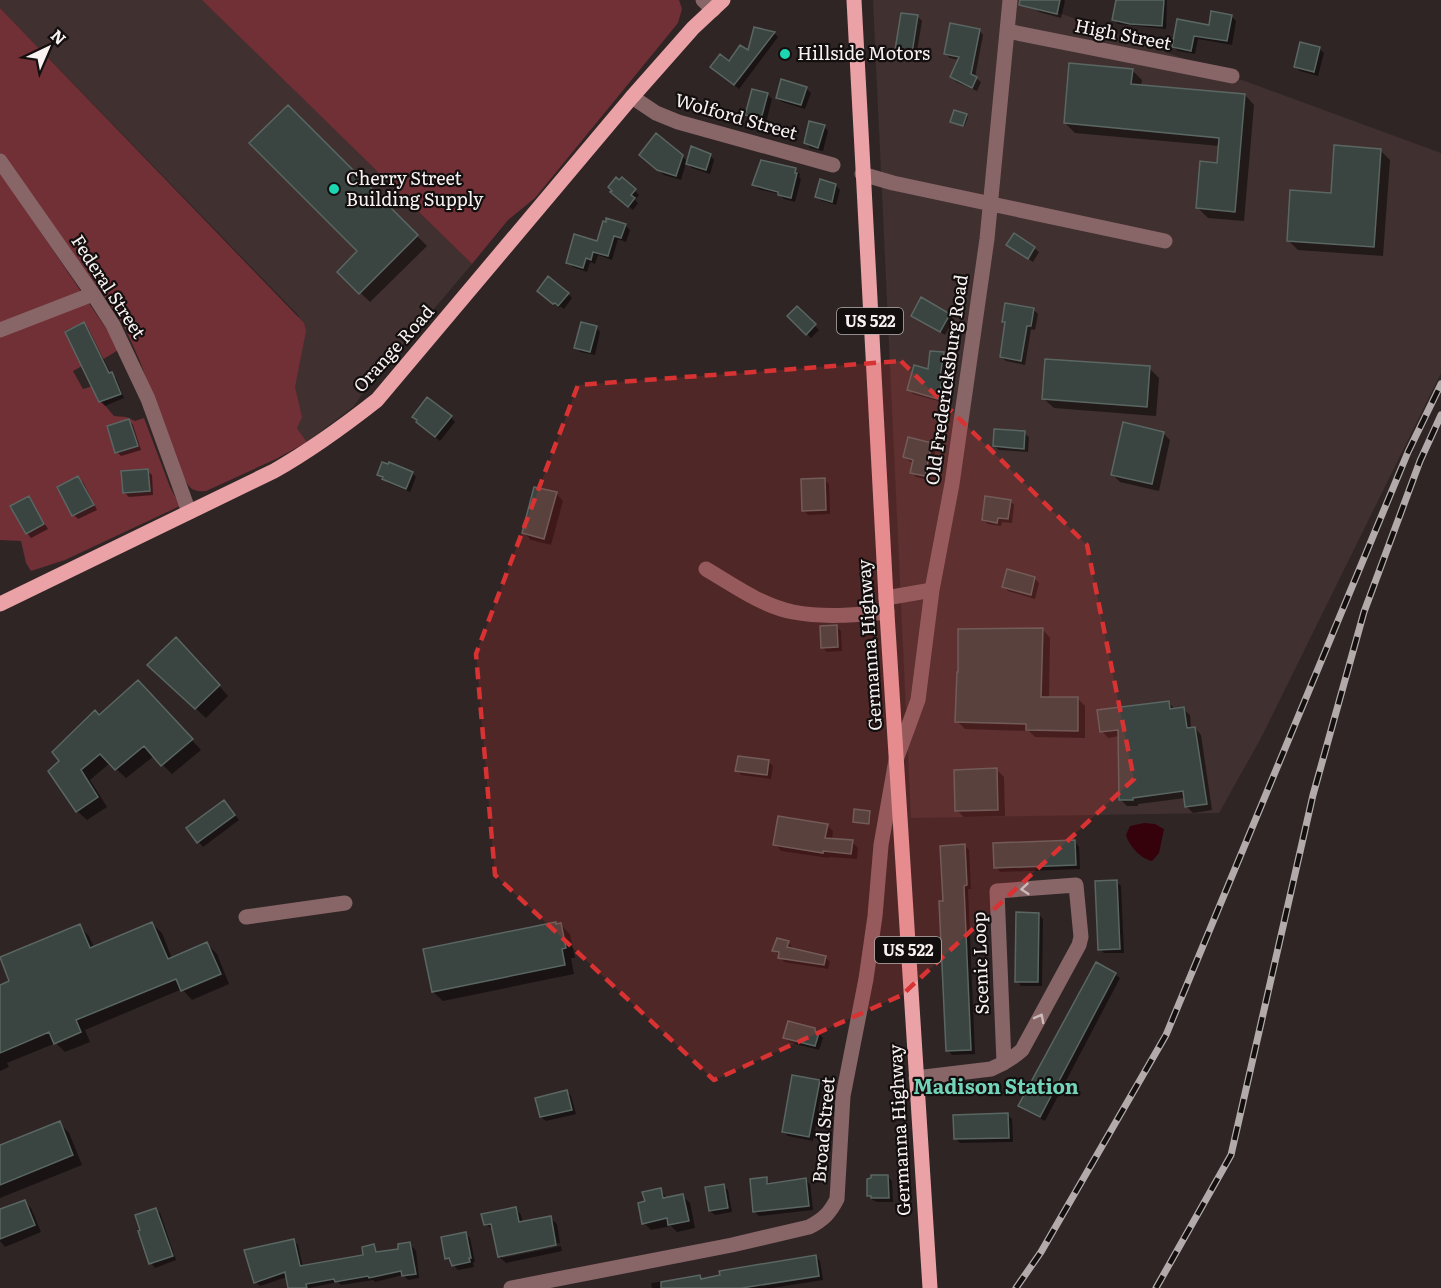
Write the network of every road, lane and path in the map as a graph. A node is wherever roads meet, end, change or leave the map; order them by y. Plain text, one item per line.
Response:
1 (848, 0) edge
2 (856, 0) edge
3 (1010, 0) edge
4 (713, 3) edge
5 (855, 30) junction
6 (1007, 31) junction
7 (1232, 76) dead end
8 (632, 97) junction
9 (0, 161) edge
10 (833, 165) dead end
11 (862, 174) junction
12 (990, 204) junction
13 (1165, 241) dead end
14 (93, 294) junction
15 (0, 330) edge
16 (189, 512) junction
17 (706, 569) dead end
18 (932, 590) junction
19 (0, 604) edge
20 (886, 605) junction
21 (897, 760) junction
22 (345, 903) dead end
23 (246, 918) dead end
24 (1004, 1063) junction
25 (916, 1078) junction
26 (511, 1288) edge
27 (930, 1288) edge

1 - 5 main road
2 - 5 main road
3 - 6 street, Old Fredericksburg Road
4 - 8 main road, Orange Road
5 - 11 main road, Germanna Highway / US 522
6 - 7 street, High Street
6 - 12 street, Old Fredericksburg Road
8 - 10 street, Wolford Street
8 - 16 main road, Orange Road
9 - 14 street, Federal Street
11 - 12 street
11 - 20 main road, Germanna Highway / US 522
12 - 13 street
12 - 18 street, Old Fredericksburg Road
14 - 15 street
14 - 16 street, Federal Street
16 - 19 main road, Orange Road
17 - 20 street
18 - 20 street
18 - 21 street, Old Fredericksburg Road
20 - 21 main road, Germanna Highway / US 522
21 - 25 main road, Germanna Highway / US 522
21 - 26 street, Broad Street
22 - 23 street
24 -> 24 street, Scenic Loop
24 - 25 street, Scenic Loop
25 - 27 main road, Germanna Highway / US 522

